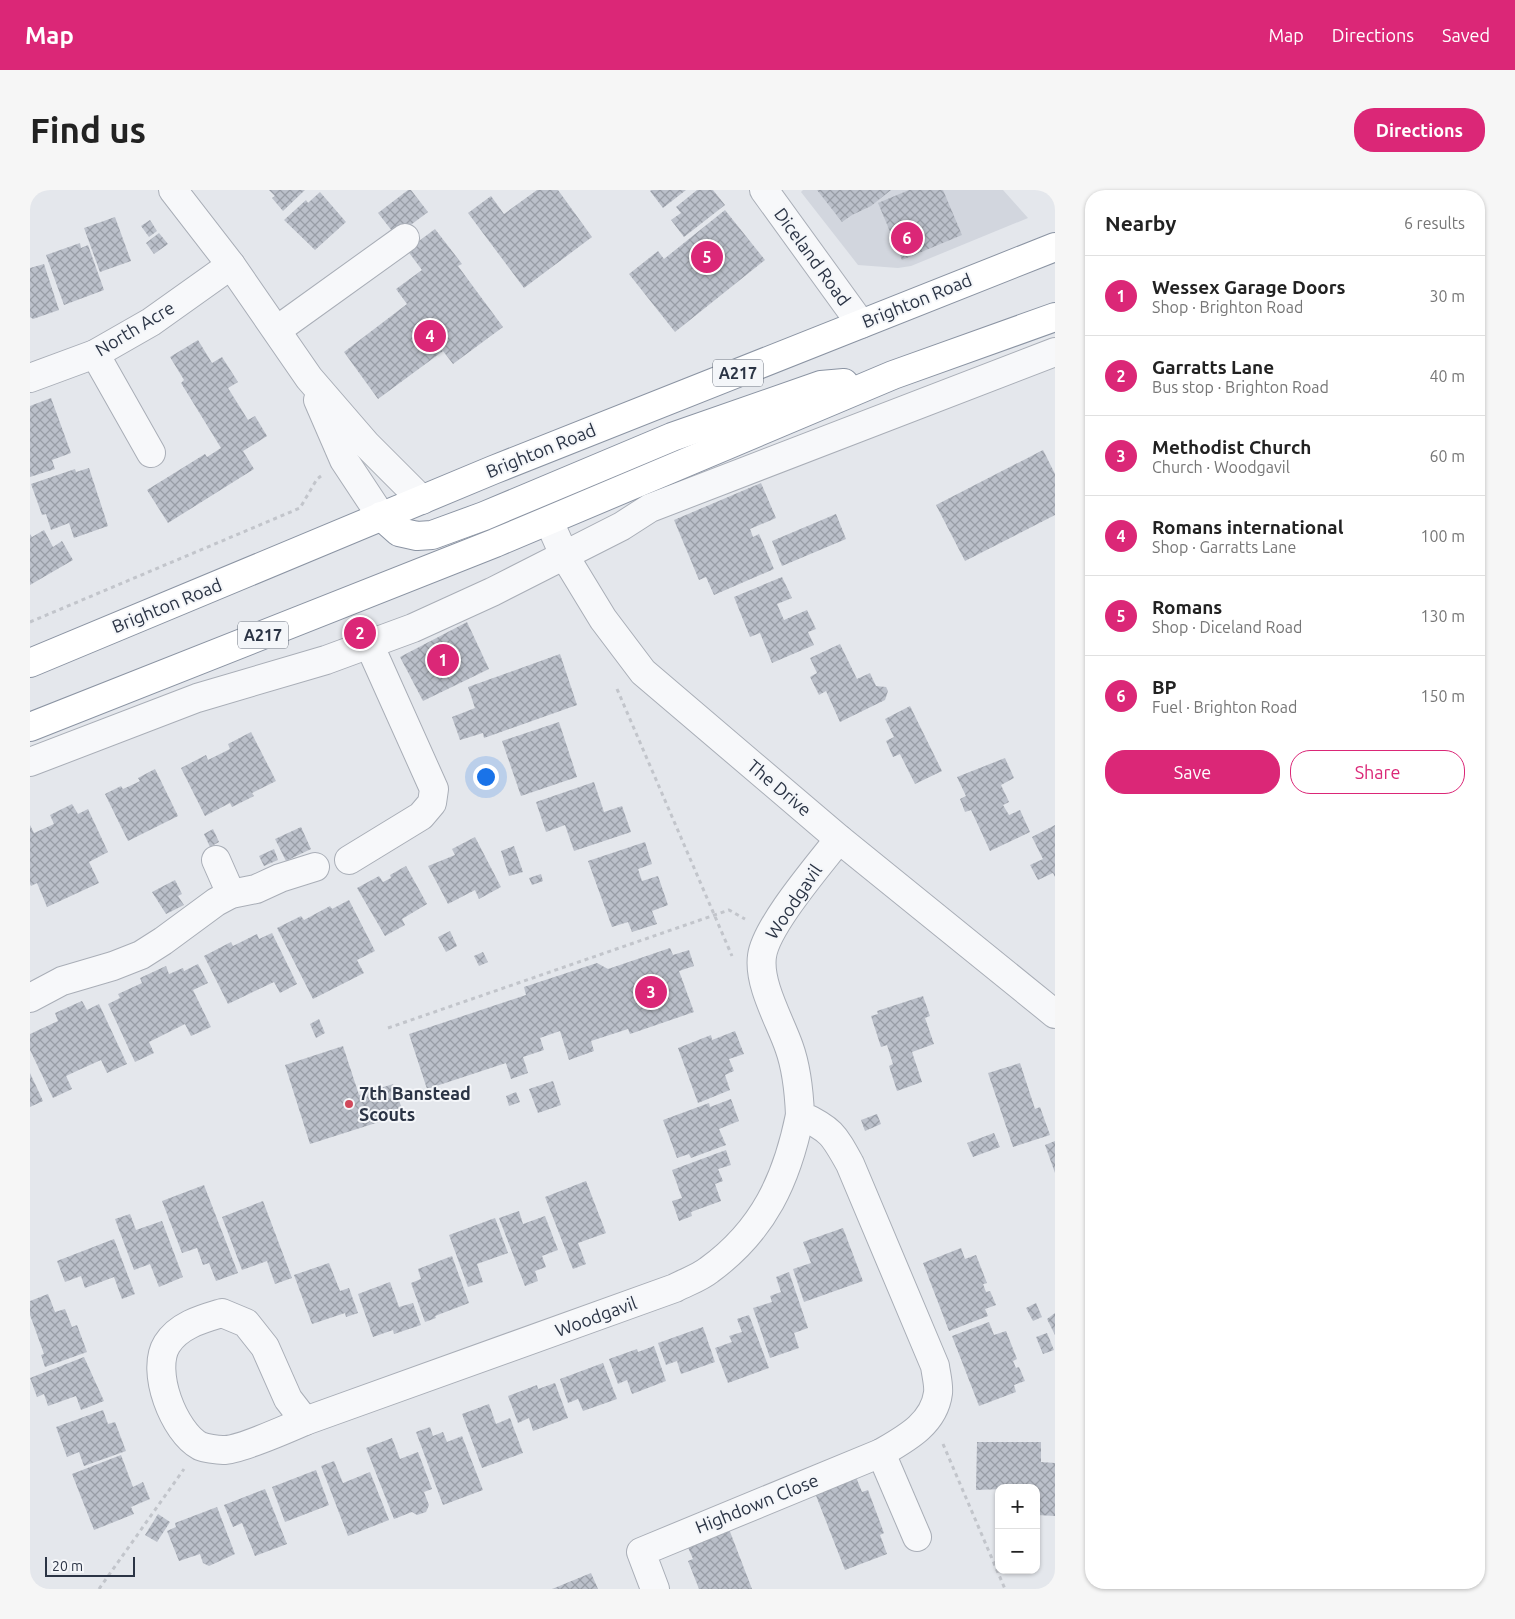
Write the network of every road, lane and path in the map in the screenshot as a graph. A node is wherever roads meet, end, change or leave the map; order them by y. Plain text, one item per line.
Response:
1 (173, 190) edge
2 (764, 190) edge
3 (405, 238) dead end
4 (1055, 247) edge
5 (231, 265) junction
6 (1055, 317) edge
7 (861, 324) junction
8 (277, 330) junction
9 (1055, 352) edge
10 (95, 354) junction
11 (893, 375) junction
12 (30, 378) edge
13 (309, 378) junction
14 (151, 453) dead end
15 (317, 479) dead end
16 (422, 500) junction
17 (381, 516) junction
18 (549, 521) junction
19 (564, 555) junction
20 (30, 622) edge
21 (369, 644) junction
22 (30, 663) edge
23 (616, 686) dead end
24 (30, 727) edge
25 (30, 762) edge
26 (839, 838) junction
27 (216, 860) dead end
28 (348, 860) dead end
29 (315, 867) dead end
30 (231, 894) junction
31 (715, 915) junction
32 (770, 931) junction
33 (733, 961) dead end
34 (30, 998) edge
35 (1055, 1014) edge
36 (388, 1028) dead end
37 (800, 1114) junction
38 (931, 1416) junction
39 (306, 1421) junction
40 (200, 1446) junction
41 (881, 1453) junction
42 (917, 1537) dead end
43 (99, 1589) edge
44 (656, 1589) edge
45 (1005, 1589) edge

1 - 5 street
2 - 7 street, Diceland Road
3 - 8 street
4 - 7 highway, Brighton Road / A217
5 - 8 street
5 - 10 street, North Acre
6 - 11 highway, A217
7 - 16 highway, Brighton Road / A217
8 - 13 street
9 - 19 street
10 - 12 street, North Acre
10 - 14 street
11 - 17 highway
11 - 18 highway, A217
13 - 16 street
13 - 17 street
15 - 20 path
16 - 17 highway, Brighton Road / A217
17 - 22 highway, Brighton Road / A217
18 - 19 street, The Drive
18 - 24 highway, A217
19 - 21 street
19 - 26 street, The Drive
21 - 25 street
21 - 28 street
23 - 31 path
26 - 32 street, Woodgavil
26 - 35 street, The Drive
27 - 30 street
29 - 30 street
30 - 34 street
31 - 32 path
31 - 33 path
31 - 36 path
32 - 37 street, Woodgavil
37 - 38 street
37 - 39 street, Woodgavil
38 - 41 street, Highdown Close
38 - 45 path
39 - 40 street, Woodgavil
39 - 40 street
40 - 43 path
41 - 42 street
41 - 44 street, Highdown Close

